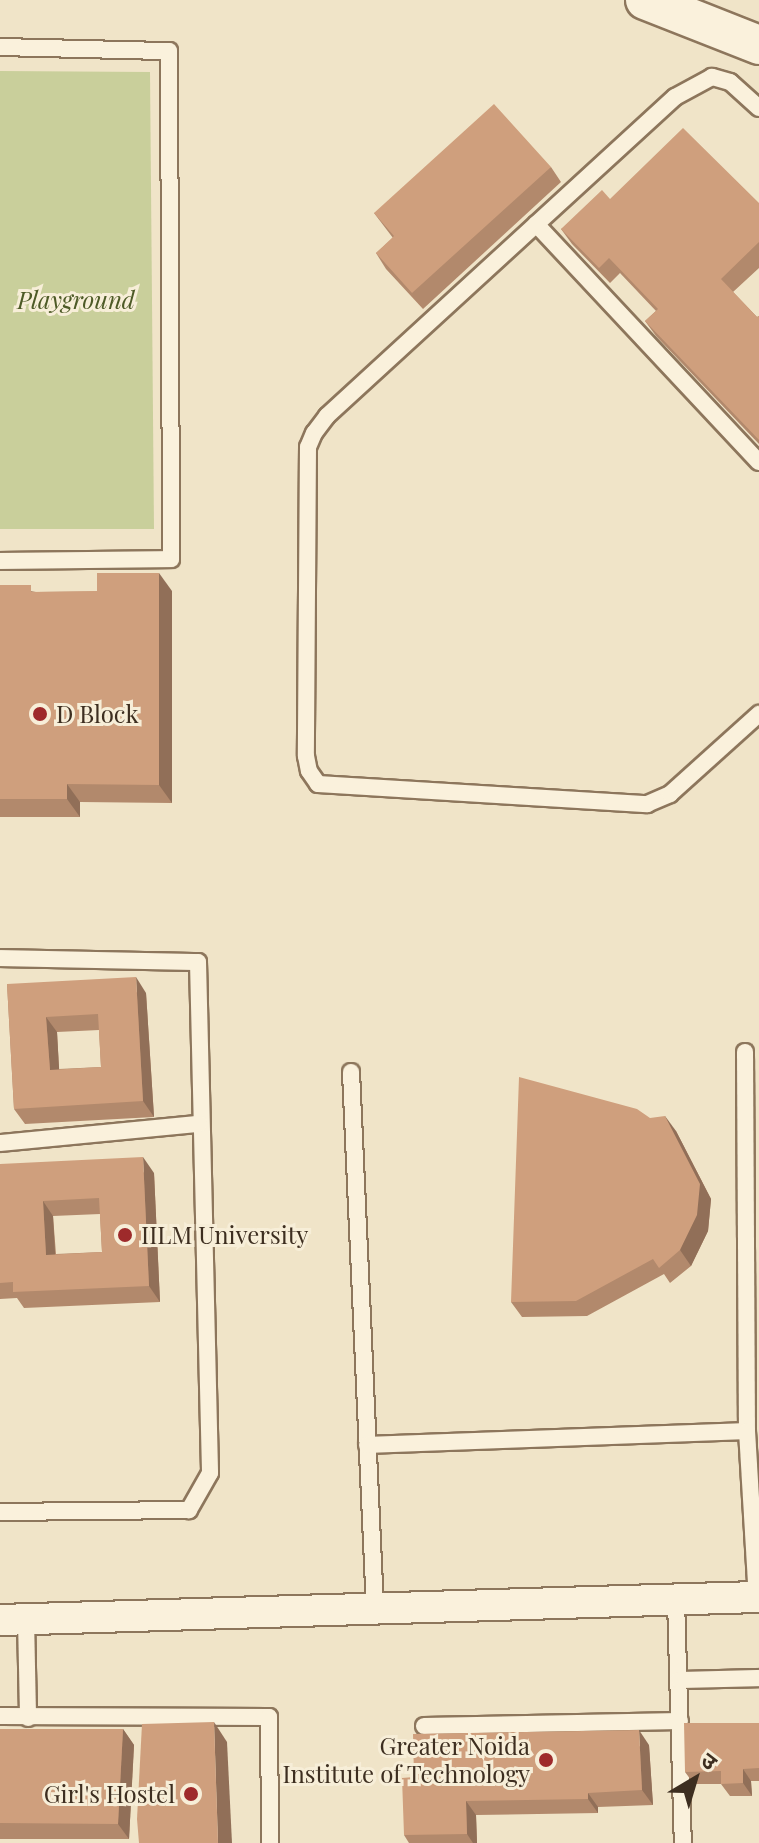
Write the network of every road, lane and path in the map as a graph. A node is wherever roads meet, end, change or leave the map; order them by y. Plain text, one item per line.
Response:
1 (645, 0) edge
2 (759, 45) edge
3 (0, 47) edge
4 (759, 108) edge
5 (536, 224) junction
6 (759, 462) edge
7 (0, 561) edge
8 (759, 714) edge
9 (0, 958) edge
10 (745, 1052) dead end
11 (351, 1072) dead end
12 (199, 1124) junction
13 (0, 1143) edge
14 (747, 1431) junction
15 (367, 1445) junction
16 (0, 1512) edge
17 (758, 1597) edge
18 (676, 1599) junction
19 (375, 1608) junction
20 (13, 1619) edge
21 (759, 1678) edge
22 (679, 1680) junction
23 (0, 1716) edge
24 (28, 1718) junction
25 (680, 1721) junction
26 (424, 1726) dead end
27 (270, 1843) edge
28 (683, 1843) edge

1 - 2 street
3 - 7 lane
4 - 5 lane
5 - 6 lane
5 - 8 lane
9 - 12 lane
10 - 14 lane
11 - 15 lane
12 - 13 lane
12 - 16 lane
14 - 15 lane
14 - 17 lane
15 - 19 lane
17 - 18 street
18 - 19 street
18 - 22 lane
19 - 20 street
20 - 24 lane
21 - 22 lane
22 - 25 lane
23 - 24 lane
24 - 27 lane
25 - 26 lane
25 - 28 lane

